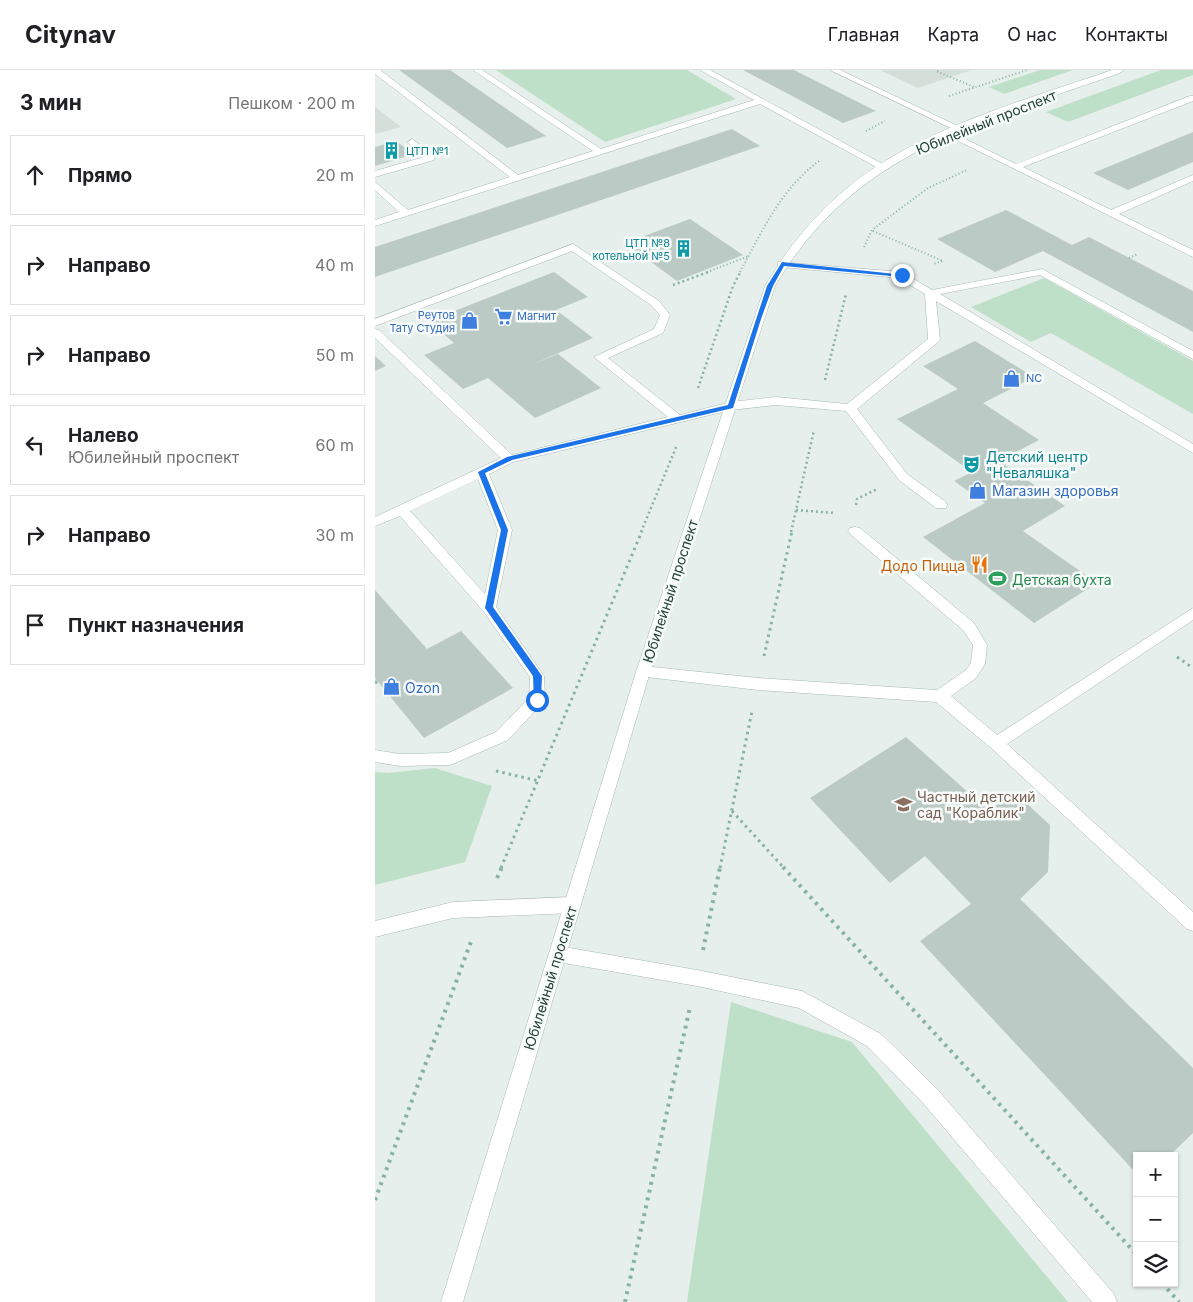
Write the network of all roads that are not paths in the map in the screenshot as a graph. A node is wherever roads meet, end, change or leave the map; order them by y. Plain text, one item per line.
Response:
1 (375, 70) edge
2 (477, 70) edge
3 (704, 70) edge
4 (834, 70) edge
5 (1120, 70) edge
6 (1193, 98) edge
7 (761, 101) junction
8 (959, 129) junction
9 (948, 134) junction
10 (412, 142) dead end
11 (600, 152) junction
12 (883, 167) junction
13 (1016, 167) junction
14 (375, 174) edge
15 (517, 178) junction
16 (1193, 178) edge
17 (375, 185) edge
18 (406, 213) junction
19 (1111, 214) junction
20 (375, 223) edge
21 (1193, 254) edge
22 (782, 264) junction
23 (930, 293) junction
24 (375, 323) edge
25 (375, 332) edge
26 (1193, 356) edge
27 (731, 406) junction
28 (850, 408) junction
29 (683, 418) junction
30 (1193, 448) edge
31 (509, 459) junction
32 (482, 472) junction
33 (941, 505) dead end
34 (402, 510) junction
35 (375, 522) edge
36 (855, 532) road end
37 (489, 608) junction
38 (1193, 613) edge
39 (643, 672) junction
40 (940, 696) junction
41 (996, 743) junction
42 (375, 756) edge
43 (572, 906) junction
44 (1193, 923) edge
45 (375, 929) edge
46 (558, 954) junction
47 (452, 1302) edge
48 (1106, 1302) edge

1 - 15 street
2 - 11 street
3 - 7 street
4 - 8 street
5 - 8 street, Юбилейный проспект
6 - 13 street
7 - 11 street
7 - 12 street
8 - 9 street, Юбилейный проспект
9 - 12 street, Юбилейный проспект
9 - 13 street
10 - 14 street
11 - 15 street
12 - 22 street, Юбилейный проспект
13 - 19 street
15 - 18 street
16 - 19 street
17 - 18 street
18 - 20 street
19 - 21 street
22 - 23 street
22 - 27 street, Юбилейный проспект
23 - 26 street
23 - 28 street
23 - 30 street
24 - 29 street
25 - 31 street
27 - 28 street
27 - 29 street
27 - 39 street, Юбилейный проспект
28 - 33 street
29 - 31 street
31 - 32 street
32 - 34 street
32 - 37 street
34 - 35 street
34 - 37 street
36 - 40 street
37 - 42 street
38 - 41 street
39 - 40 street
39 - 43 street, Юбилейный проспект
40 - 41 street
41 - 44 street
43 - 45 street
43 - 46 street, Юбилейный проспект
46 - 47 street, Юбилейный проспект
46 - 48 street

